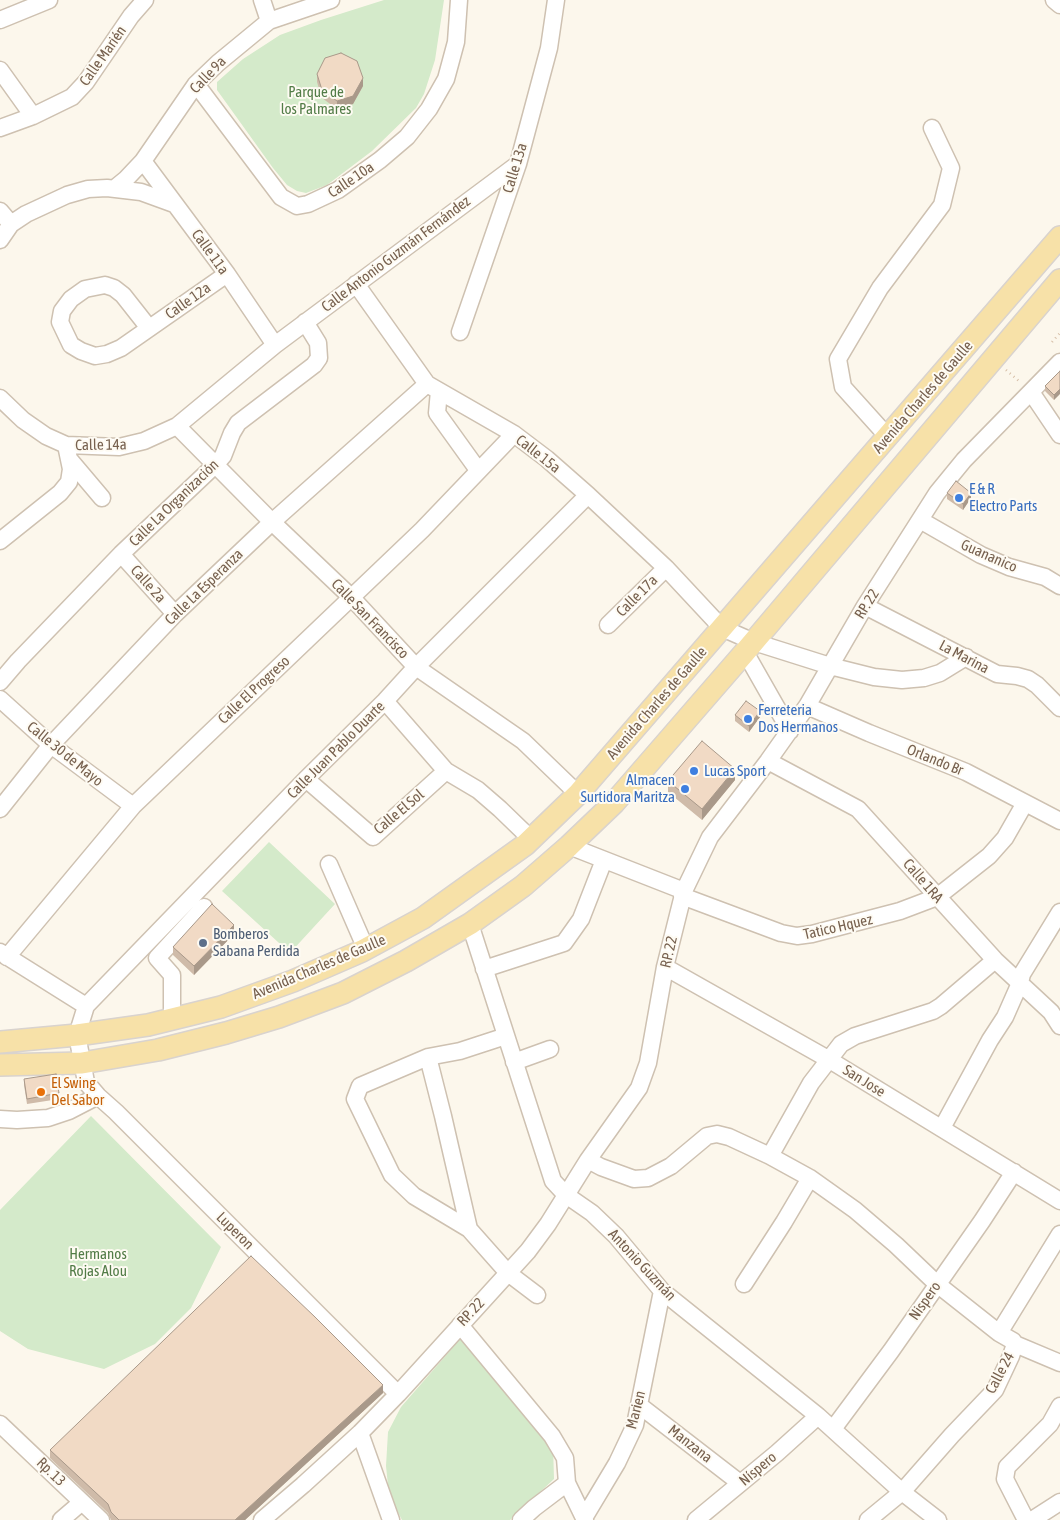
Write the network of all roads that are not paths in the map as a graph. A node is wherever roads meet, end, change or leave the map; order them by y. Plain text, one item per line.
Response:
1 (49, 0) edge
2 (145, 0) edge
3 (262, 0) edge
4 (331, 0) edge
5 (459, 0) edge
6 (556, 0) edge
7 (1054, 0) edge
8 (1060, 5) edge
9 (0, 20) edge
10 (269, 21) junction
11 (0, 70) edge
12 (196, 84) junction
13 (33, 116) junction
14 (0, 128) edge
15 (932, 128) dead end
16 (143, 161) junction
17 (518, 164) junction
18 (115, 188) junction
19 (174, 204) junction
20 (0, 211) edge
21 (11, 224) junction
22 (1060, 238) edge
23 (0, 240) edge
24 (227, 274) junction
25 (356, 284) junction
26 (1058, 286) edge
27 (305, 322) junction
28 (149, 328) junction
29 (460, 332) dead end
30 (275, 345) junction
31 (1060, 362) edge
32 (433, 388) junction
33 (1031, 392) junction
34 (1, 400) edge
35 (177, 426) junction
36 (514, 434) junction
37 (1060, 435) edge
38 (888, 437) junction
39 (67, 452) junction
40 (215, 465) junction
41 (478, 470) junction
42 (588, 495) junction
43 (102, 498) dead end
44 (920, 520) junction
45 (272, 522) junction
46 (0, 541) edge
47 (121, 554) junction
48 (666, 568) junction
49 (1060, 586) edge
50 (352, 598) junction
51 (865, 606) junction
52 (175, 614) junction
53 (608, 625) dead end
54 (722, 628) junction
55 (750, 647) junction
56 (966, 658) junction
57 (830, 666) junction
58 (416, 667) junction
59 (0, 682) edge
60 (0, 699) edge
61 (385, 701) junction
62 (807, 706) junction
63 (1060, 708) edge
64 (790, 731) junction
65 (51, 745) junction
66 (768, 762) junction
67 (446, 770) junction
68 (306, 779) junction
69 (578, 794) junction
70 (1025, 803) junction
71 (132, 806) junction
72 (0, 809) edge
73 (1060, 821) edge
74 (531, 840) junction
75 (569, 846) junction
76 (604, 860) junction
77 (329, 864) dead end
78 (683, 894) junction
79 (937, 897) junction
80 (204, 907) dead end
81 (1060, 912) edge
82 (470, 924) junction
83 (366, 949) junction
84 (4, 955) edge
85 (995, 960) junction
86 (665, 967) junction
87 (484, 969) junction
88 (1020, 983) junction
89 (86, 1006) junction
90 (1055, 1008) edge
91 (172, 1019) junction
92 (1060, 1026) edge
93 (77, 1035) junction
94 (506, 1036) junction
95 (0, 1042) edge
96 (550, 1050) dead end
97 (428, 1057) junction
98 (828, 1059) junction
99 (514, 1062) junction
100 (82, 1063) junction
101 (0, 1064) edge
102 (98, 1096) junction
103 (0, 1119) edge
104 (942, 1128) junction
105 (770, 1156) junction
106 (588, 1160) junction
107 (1014, 1172) junction
108 (810, 1178) junction
109 (566, 1195) junction
110 (1060, 1201) edge
111 (469, 1229) junction
112 (1060, 1234) edge
113 (508, 1273) junction
114 (744, 1284) dead end
115 (937, 1284) junction
116 (662, 1291) junction
117 (537, 1295) dead end
118 (460, 1325) junction
119 (999, 1333) junction
120 (1015, 1344) junction
121 (1059, 1360) edge
122 (398, 1394) junction
123 (639, 1405) junction
124 (1060, 1406) edge
125 (818, 1416) junction
126 (0, 1424) edge
127 (833, 1429) junction
128 (360, 1432) junction
129 (567, 1483) junction
130 (740, 1483) junction
131 (902, 1492) junction
132 (82, 1502) junction
133 (1060, 1502) edge
134 (584, 1519) edge
135 (61, 1520) edge
136 (101, 1520) edge
137 (262, 1520) edge
138 (391, 1520) edge
139 (521, 1520) edge
140 (696, 1520) edge
141 (868, 1520) edge
142 (938, 1520) edge
143 (1026, 1520) edge
144 (1032, 1520) edge

1 - 9 street
2 - 13 street, Calle Marién
3 - 10 street
4 - 10 street, Calle 9a
5 - 12 street, Calle 10a
6 - 17 street, Calle 13a
7 - 8 street
10 - 12 street, Calle 9a
11 - 13 street
12 - 16 street, Calle 9a
13 - 14 street, Calle Marién
15 - 38 street
16 - 18 street, Calle 9a
16 - 19 street, Calle 11a
17 - 25 street, Calle Antonio Guzmán Fernández
17 - 29 street, Calle 13a
18 - 19 street
18 - 21 street
19 - 24 street, Calle 11a
20 - 21 street
21 - 23 street
22 - 38 main road, Avenida Charles de Gaulle
24 - 28 street, Calle 12a
24 - 30 street, Calle 11a
25 - 27 street, Calle Antonio Guzmán Fernández
25 - 32 street, Calle 15a
26 - 55 main road, Avenida Charles de Gaulle
27 - 30 street, Calle Antonio Guzmán Fernández
27 - 40 street, Calle La Organización
28 - 28 street, Calle 12a
30 - 35 street, Calle 14a
31 - 33 street, RP. 22
32 - 36 street, Calle 15a
32 - 41 street
32 - 45 street, Calle La Esperanza
33 - 37 street
33 - 44 street, RP. 22
34 - 39 street, Calle 14a
35 - 39 street, Calle 14a
35 - 40 street, Calle San Francisco
36 - 41 street, Calle El Progreso
36 - 42 street, Calle 15a
38 - 54 main road, Avenida Charles de Gaulle
39 - 43 street
39 - 46 street
40 - 45 street, Calle San Francisco
40 - 47 street, Calle La Organización
41 - 50 street, Calle El Progreso
42 - 48 street, Calle 15a
42 - 58 street, Calle Juan Pablo Duarte
44 - 49 street, Guananico
44 - 51 street, RP. 22
45 - 50 street, Calle San Francisco
45 - 52 street, Calle La Esperanza
47 - 52 street, Calle 2a
47 - 59 street, Calle La Organización
48 - 53 street, Calle 17a
48 - 54 street, Calle 15a
50 - 58 street, Calle San Francisco
50 - 71 street, Calle El Progreso
51 - 56 street, La Marina
51 - 57 street, RP. 22
52 - 65 street, Calle La Esperanza
54 - 55 street
54 - 69 main road, Avenida Charles de Gaulle
55 - 57 street
55 - 64 street
55 - 75 main road, Avenida Charles de Gaulle
56 - 57 street
56 - 63 street, La Marina
57 - 62 street, RP. 22
58 - 61 street, Calle Juan Pablo Duarte
58 - 69 street, Calle San Francisco
60 - 65 street, Calle 30 de Mayo
61 - 67 street
61 - 68 street, Calle Juan Pablo Duarte
62 - 64 street, RP. 22
62 - 70 street, Orlando Br
64 - 66 street, RP. 22
65 - 71 street, Calle 30 de Mayo
65 - 72 street, Calle La Esperanza
66 - 78 street, RP. 22
66 - 79 street, Calle 1RA
67 - 68 street, Calle El Sol
67 - 74 street
68 - 89 street, Calle Juan Pablo Duarte
69 - 74 main road, Avenida Charles de Gaulle
70 - 73 street, Orlando Br
70 - 79 street, Tatico Hquez
71 - 84 street, Calle El Progreso
74 - 83 main road, Avenida Charles de Gaulle
75 - 76 street, Tatico Hquez
75 - 82 main road, Avenida Charles de Gaulle
76 - 78 street, Tatico Hquez
76 - 87 street
77 - 83 street
78 - 79 street, Tatico Hquez
78 - 86 street, RP. 22
79 - 85 street, Calle 1RA
80 - 91 street
81 - 88 street
82 - 87 street, Antonio Guzmán
82 - 100 main road, Avenida Charles de Gaulle
83 - 91 main road, Avenida Charles de Gaulle
84 - 89 street
85 - 88 street, Calle 1RA
85 - 98 street
86 - 98 street, San Jose
86 - 106 street, RP. 22
87 - 94 street, Antonio Guzmán
88 - 90 street, Calle 1RA
88 - 104 street
89 - 93 street
90 - 92 street, Calle 1RA
91 - 93 main road, Avenida Charles de Gaulle
93 - 95 main road, Avenida Charles de Gaulle
93 - 100 street, Luperon
94 - 97 street
94 - 99 street, Antonio Guzmán
96 - 99 street
97 - 111 street
97 - 111 street
98 - 104 street, San Jose
98 - 105 street
99 - 109 street, Antonio Guzmán
100 - 101 main road, Avenida Charles de Gaulle
100 - 102 street, Luperon
102 - 103 street
102 - 122 street, Luperon
104 - 107 street, San Jose
105 - 106 street
105 - 108 street
106 - 109 street, RP. 22
107 - 110 street, San Jose
107 - 115 street, Nispero
108 - 114 street
108 - 115 street
109 - 113 street, RP. 22
109 - 116 street, Antonio Guzmán
111 - 113 street
112 - 119 street, Calle 24
113 - 117 street
113 - 118 street, RP. 22
115 - 119 street
115 - 127 street, Nispero
116 - 123 street, Marien
116 - 125 street, Antonio Guzmán
118 - 122 street, RP. 22
118 - 129 street
119 - 120 street, Calle 24
120 - 121 street
120 - 131 street, Calle 24
122 - 128 street, RP. 22
123 - 130 street, Manzana
123 - 134 street, Marien
124 - 143 street
125 - 127 street, Antonio Guzmán
125 - 130 street, Níspero
126 - 132 street, Rp. 13
127 - 131 street, Antonio Guzmán
128 - 137 street, RP. 22
128 - 138 street
129 - 134 street
129 - 139 street
130 - 140 street, Níspero
131 - 141 street, Calle 24
131 - 142 street, Antonio Guzmán
132 - 135 street
132 - 136 street, Rp. 13
133 - 144 street

